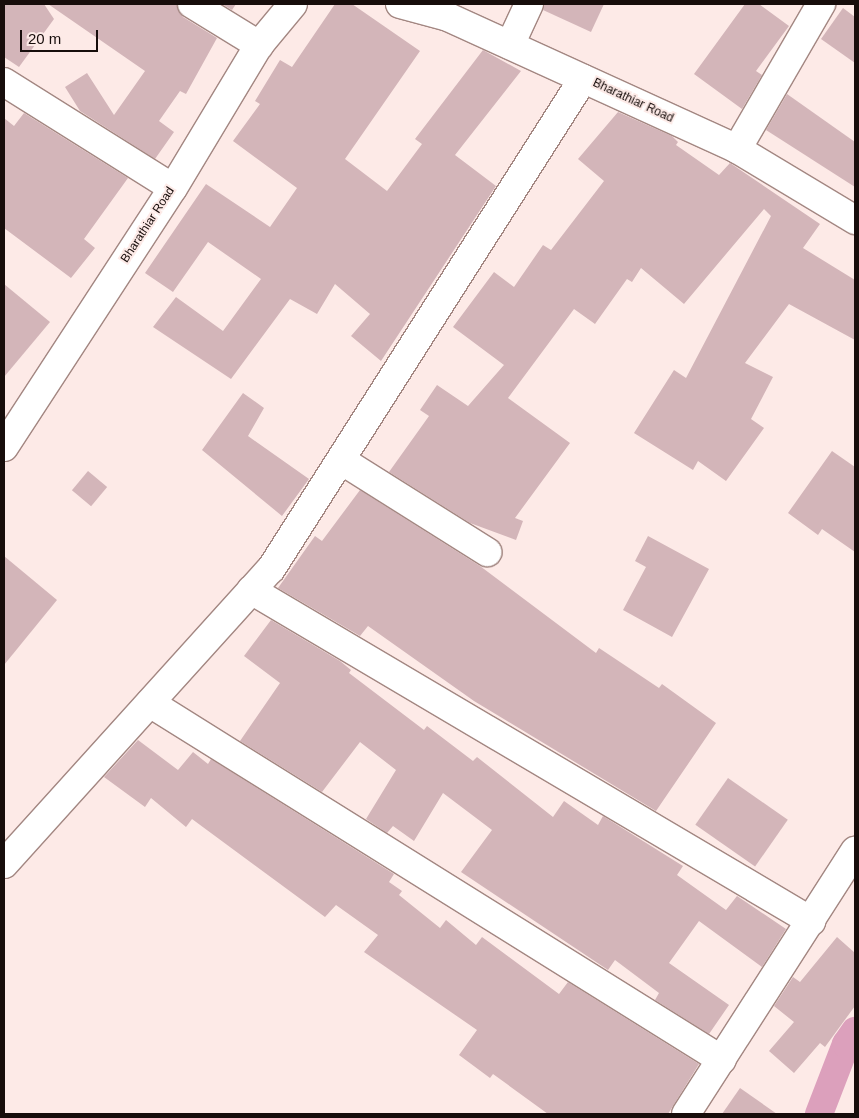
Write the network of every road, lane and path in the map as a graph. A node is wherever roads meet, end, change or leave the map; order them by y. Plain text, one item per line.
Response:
1 (192, 4) edge
2 (293, 4) edge
3 (400, 4) edge
4 (529, 4) edge
5 (822, 4) edge
6 (259, 45) junction
7 (510, 45) junction
8 (583, 79) junction
9 (5, 84) edge
10 (737, 149) junction
11 (173, 188) junction
12 (855, 220) edge
13 (4, 447) edge
14 (341, 460) junction
15 (487, 552) dead end
16 (251, 590) junction
17 (150, 703) junction
18 (855, 851) edge
19 (4, 864) edge
20 (811, 921) junction
21 (722, 1060) junction
22 (686, 1114) edge

1 - 6 street
2 - 6 street, Bharathiar Road
3 - 7 street, Bharathiar Road
4 - 7 street
5 - 10 street
6 - 11 street, Bharathiar Road
7 - 8 street, Bharathiar Road
8 - 10 street, Bharathiar Road
8 - 14 street
9 - 11 street
10 - 12 street, Bharathiar Road
11 - 13 street, Bharathiar Road
14 - 15 street
14 - 16 street
16 - 17 street
16 - 20 street
17 - 19 street
17 - 21 street
18 - 20 street
20 - 21 street
21 - 22 street

